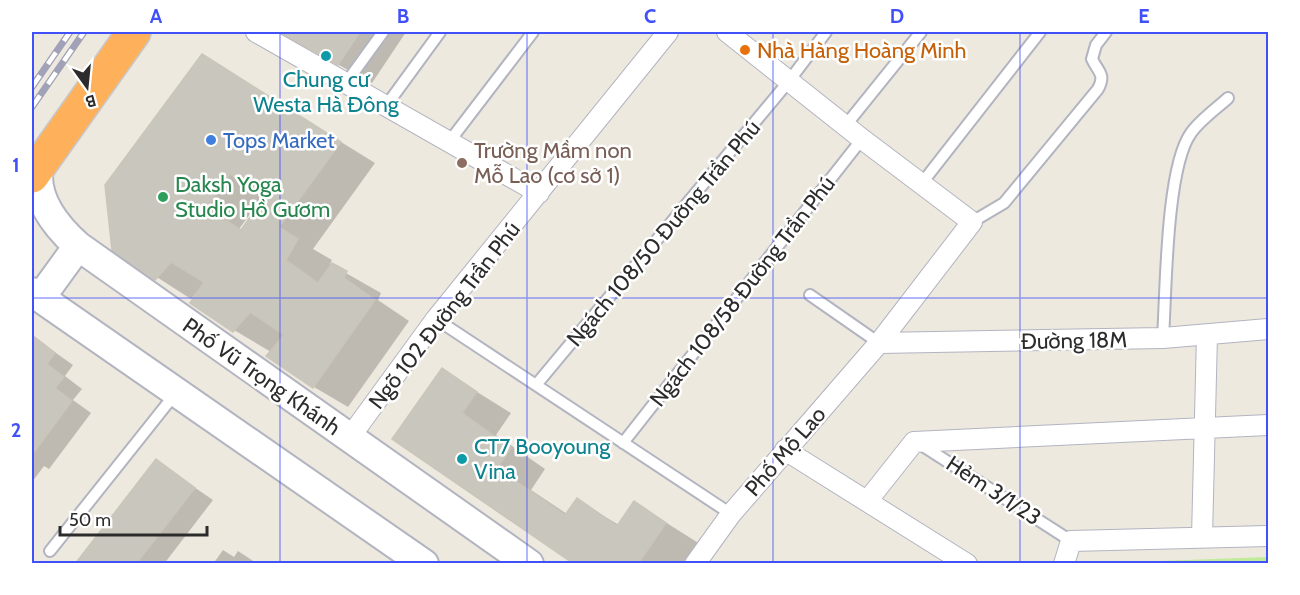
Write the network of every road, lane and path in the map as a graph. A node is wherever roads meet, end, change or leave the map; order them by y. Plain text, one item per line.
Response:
1 (134, 32) edge
2 (256, 32) edge
3 (383, 32) edge
4 (440, 32) edge
5 (533, 32) edge
6 (668, 32) edge
7 (727, 32) edge
8 (826, 32) edge
9 (921, 32) edge
10 (1040, 32) edge
11 (1106, 32) edge
12 (789, 81) junction
13 (346, 83) junction
14 (1228, 98) dead end
15 (386, 106) junction
16 (846, 125) junction
17 (862, 139) junction
18 (449, 142) junction
19 (38, 167) edge
20 (922, 183) junction
21 (539, 193) junction
22 (972, 222) junction
23 (78, 246) junction
24 (36, 295) edge
25 (810, 295) dead end
26 (436, 319) junction
27 (1269, 329) edge
28 (1207, 335) junction
29 (1163, 338) junction
30 (879, 343) junction
31 (537, 385) junction
32 (176, 392) junction
33 (1269, 424) edge
34 (1205, 427) junction
35 (350, 437) junction
36 (914, 442) junction
37 (623, 443) junction
38 (785, 450) junction
39 (868, 501) junction
40 (731, 514) junction
41 (1269, 536) edge
42 (1202, 537) junction
43 (1071, 541) junction
44 (50, 551) dead end
45 (423, 564) edge
46 (529, 564) edge
47 (695, 564) edge
48 (967, 564) edge
49 (1064, 564) edge

1 - 19 highway
2 - 13 street
3 - 13 lane
4 - 15 lane
5 - 18 lane
6 - 21 street, Ngõ 102 Đường Trần Phú
7 - 12 street
8 - 12 lane, Ngách 108/50 Đường Trần Phú
9 - 16 lane
10 - 20 lane
11 - 22 lane
12 - 16 street
12 - 31 lane, Ngách 108/50 Đường Trần Phú
13 - 15 street
14 - 29 lane
15 - 18 street
16 - 17 street
17 - 20 street
17 - 37 lane, Ngách 108/58 Đường Trần Phú
18 - 21 street
19 - 23 main road, Phố Vũ Trọng Khánh
20 - 22 street
21 - 26 street, Ngõ 102 Đường Trần Phú
22 - 30 street, Phố Mộ Lao
23 - 24 main road
23 - 35 main road, Phố Vũ Trọng Khánh
24 - 32 main road
25 - 30 lane
26 - 31 lane
26 - 35 street, Ngõ 102 Đường Trần Phú
27 - 28 street, Đường 18M
28 - 29 street, Đường 18M
28 - 34 street
29 - 30 street, Đường 18M
30 - 38 street, Phố Mộ Lao
31 - 37 lane
32 - 44 lane
32 - 45 main road
33 - 34 street
34 - 36 street
34 - 42 street
35 - 46 main road, Phố Vũ Trọng Khánh
36 - 39 street
36 - 43 lane, Hẻm 3/1/23
37 - 40 lane
38 - 39 street
38 - 40 street, Phố Mộ Lao
39 - 48 street
40 - 47 street, Phố Mộ Lao
41 - 42 street
42 - 43 street
43 - 49 street

